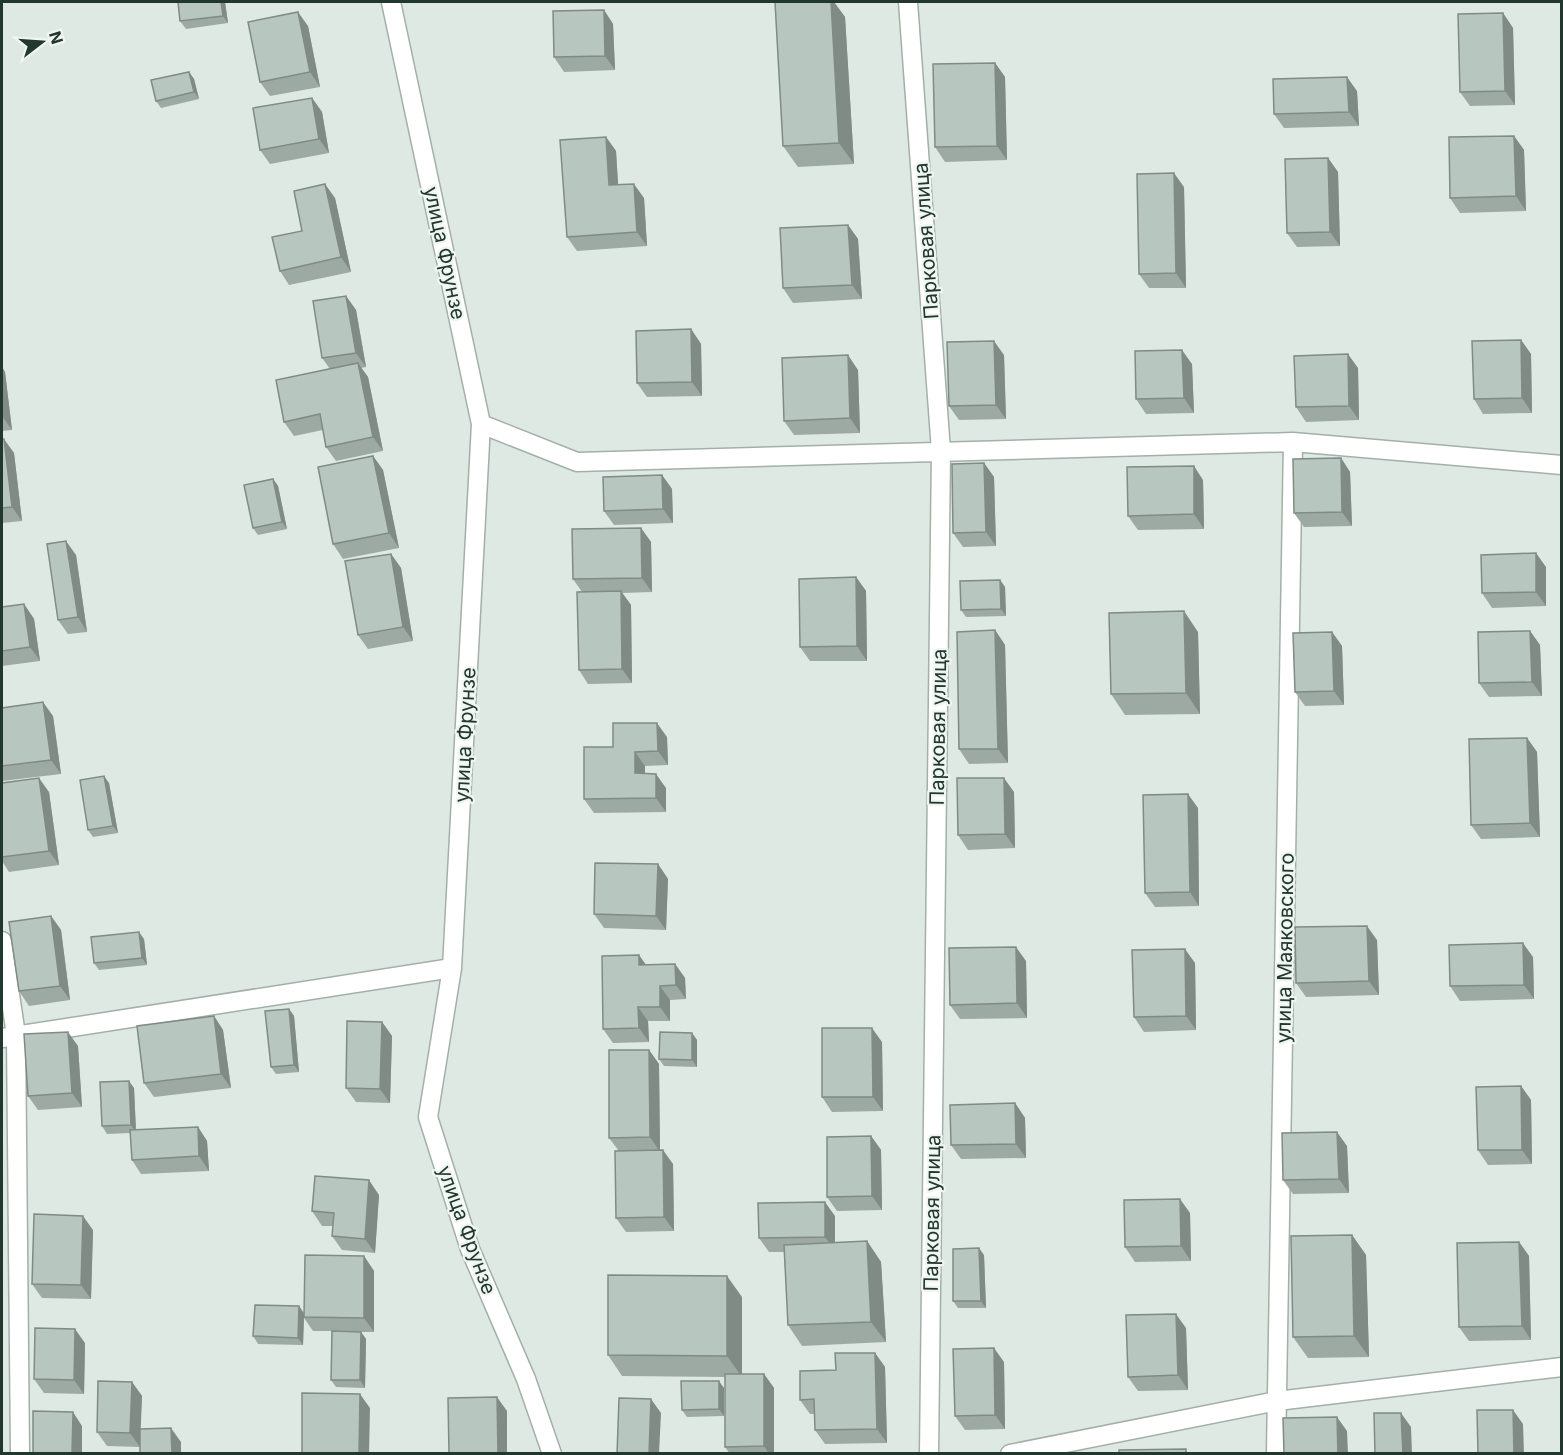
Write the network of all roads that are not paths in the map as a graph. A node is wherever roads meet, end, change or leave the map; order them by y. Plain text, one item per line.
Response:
1 (391, 2) edge
2 (908, 2) edge
3 (482, 424) junction
4 (1293, 442) junction
5 (941, 451) junction
6 (1562, 465) edge
7 (2, 941) edge
8 (452, 968) junction
9 (9, 1037) edge
10 (1562, 1367) edge
11 (1277, 1401) junction
12 (20, 1454) edge
13 (552, 1454) edge
14 (928, 1454) edge
15 (1010, 1454) edge
16 (1276, 1454) edge

1 - 3 street, улица Фрунзе
2 - 5 street, Парковая улица
3 - 5 street
3 - 8 street, улица Фрунзе
4 - 5 street
4 - 6 street
4 - 11 street, улица Маяковского
5 - 14 street, Парковая улица
7 - 9 street
8 - 9 street
8 - 13 street, улица Фрунзе
9 - 12 street
10 - 11 street
11 - 15 street
11 - 16 street, улица Маяковского

